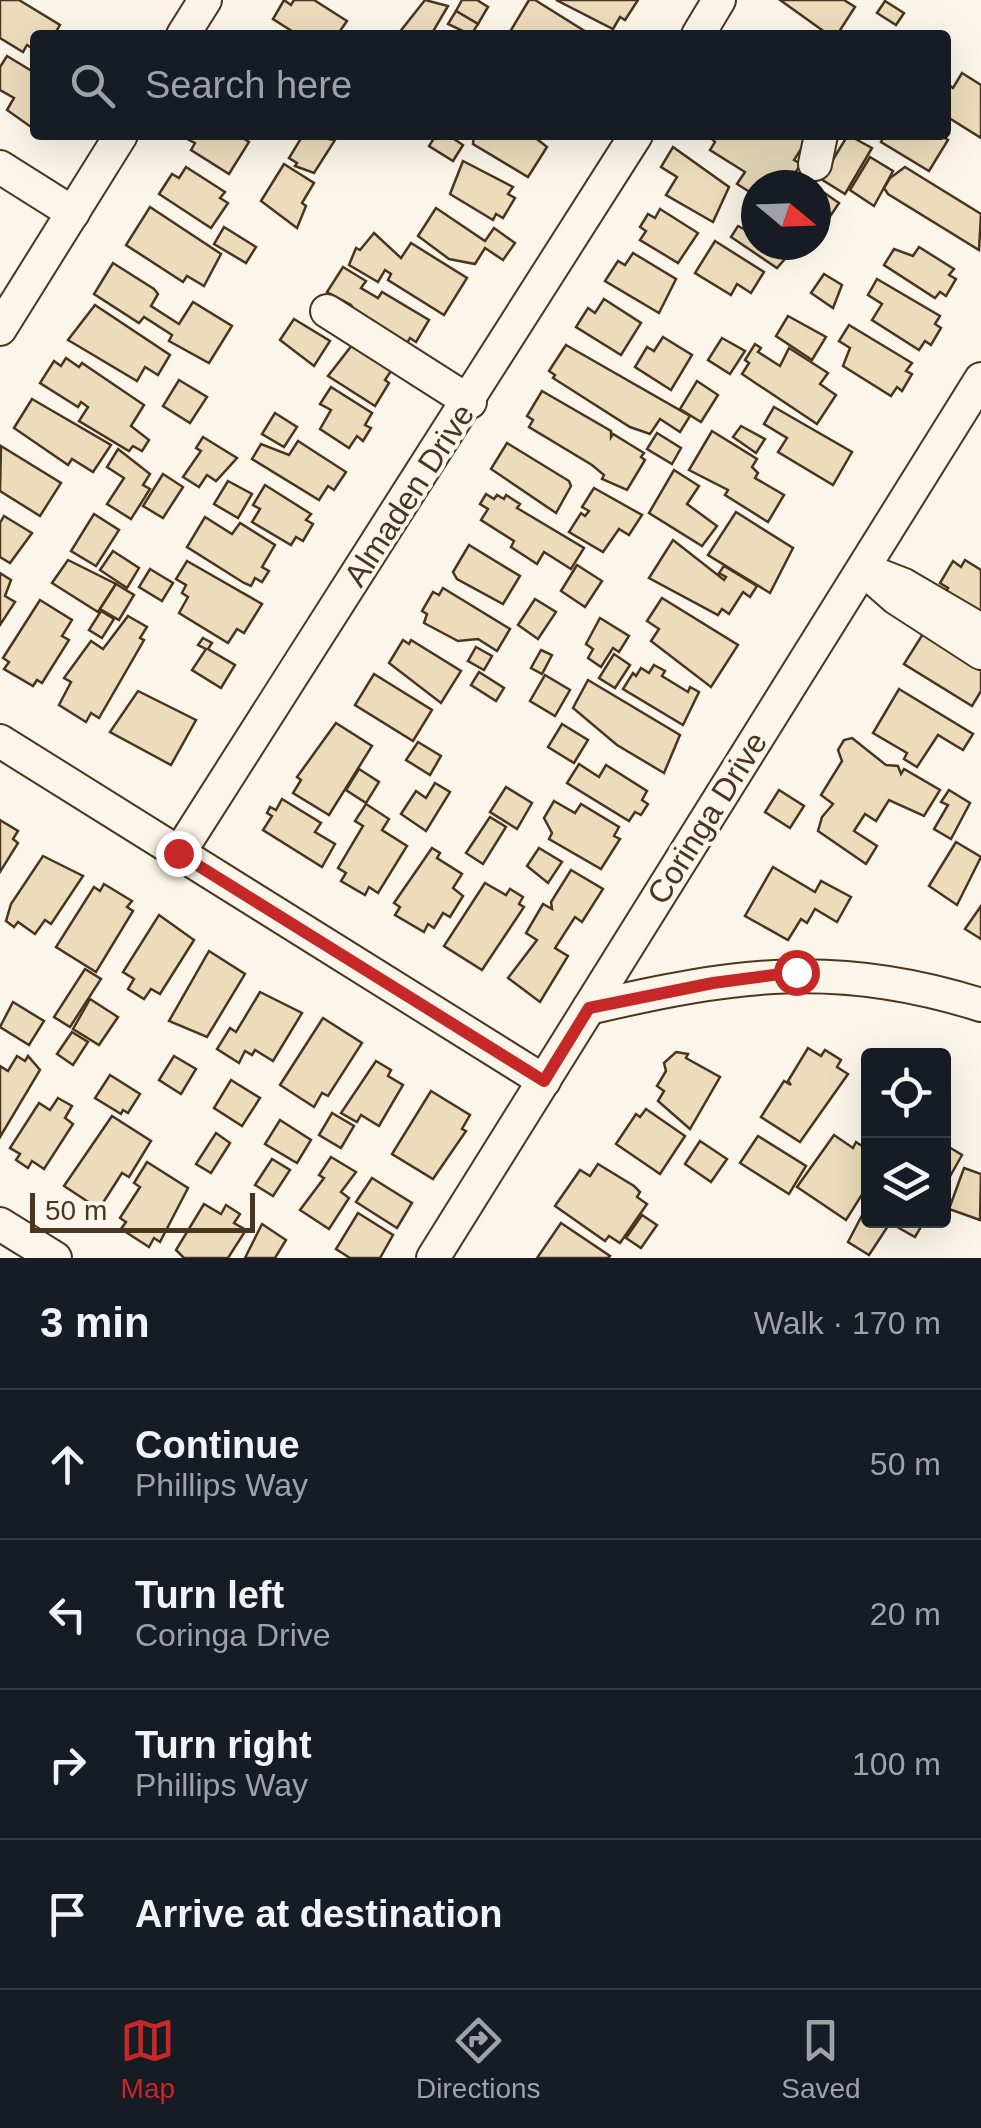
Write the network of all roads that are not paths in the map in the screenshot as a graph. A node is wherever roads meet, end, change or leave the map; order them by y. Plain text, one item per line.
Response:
1 (204, 0) edge
2 (719, 0) edge
3 (186, 30) edge
4 (701, 30) edge
5 (118, 140) edge
6 (633, 140) edge
7 (0, 167) edge
8 (73, 213) junction
9 (326, 312) dead end
10 (0, 330) edge
11 (981, 379) edge
12 (470, 402) junction
13 (862, 569) junction
14 (981, 630) edge
15 (981, 653) edge
16 (0, 741) edge
17 (178, 853) junction
18 (981, 1006) edge
19 (589, 1008) junction
20 (544, 1081) junction
21 (0, 1224) edge
22 (54, 1258) edge
23 (432, 1258) edge

1 - 3 street
2 - 4 street
5 - 8 street
6 - 12 street, Almaden Drive
7 - 8 street
8 - 10 street
9 - 12 street
11 - 13 street, Coringa Drive
12 - 17 street, Almaden Drive
13 - 14 street
13 - 15 street
13 - 19 street, Coringa Drive
16 - 17 street
17 - 20 street
18 - 19 street
19 - 20 street, Coringa Drive
20 - 23 street, Coringa Drive
21 - 22 street

